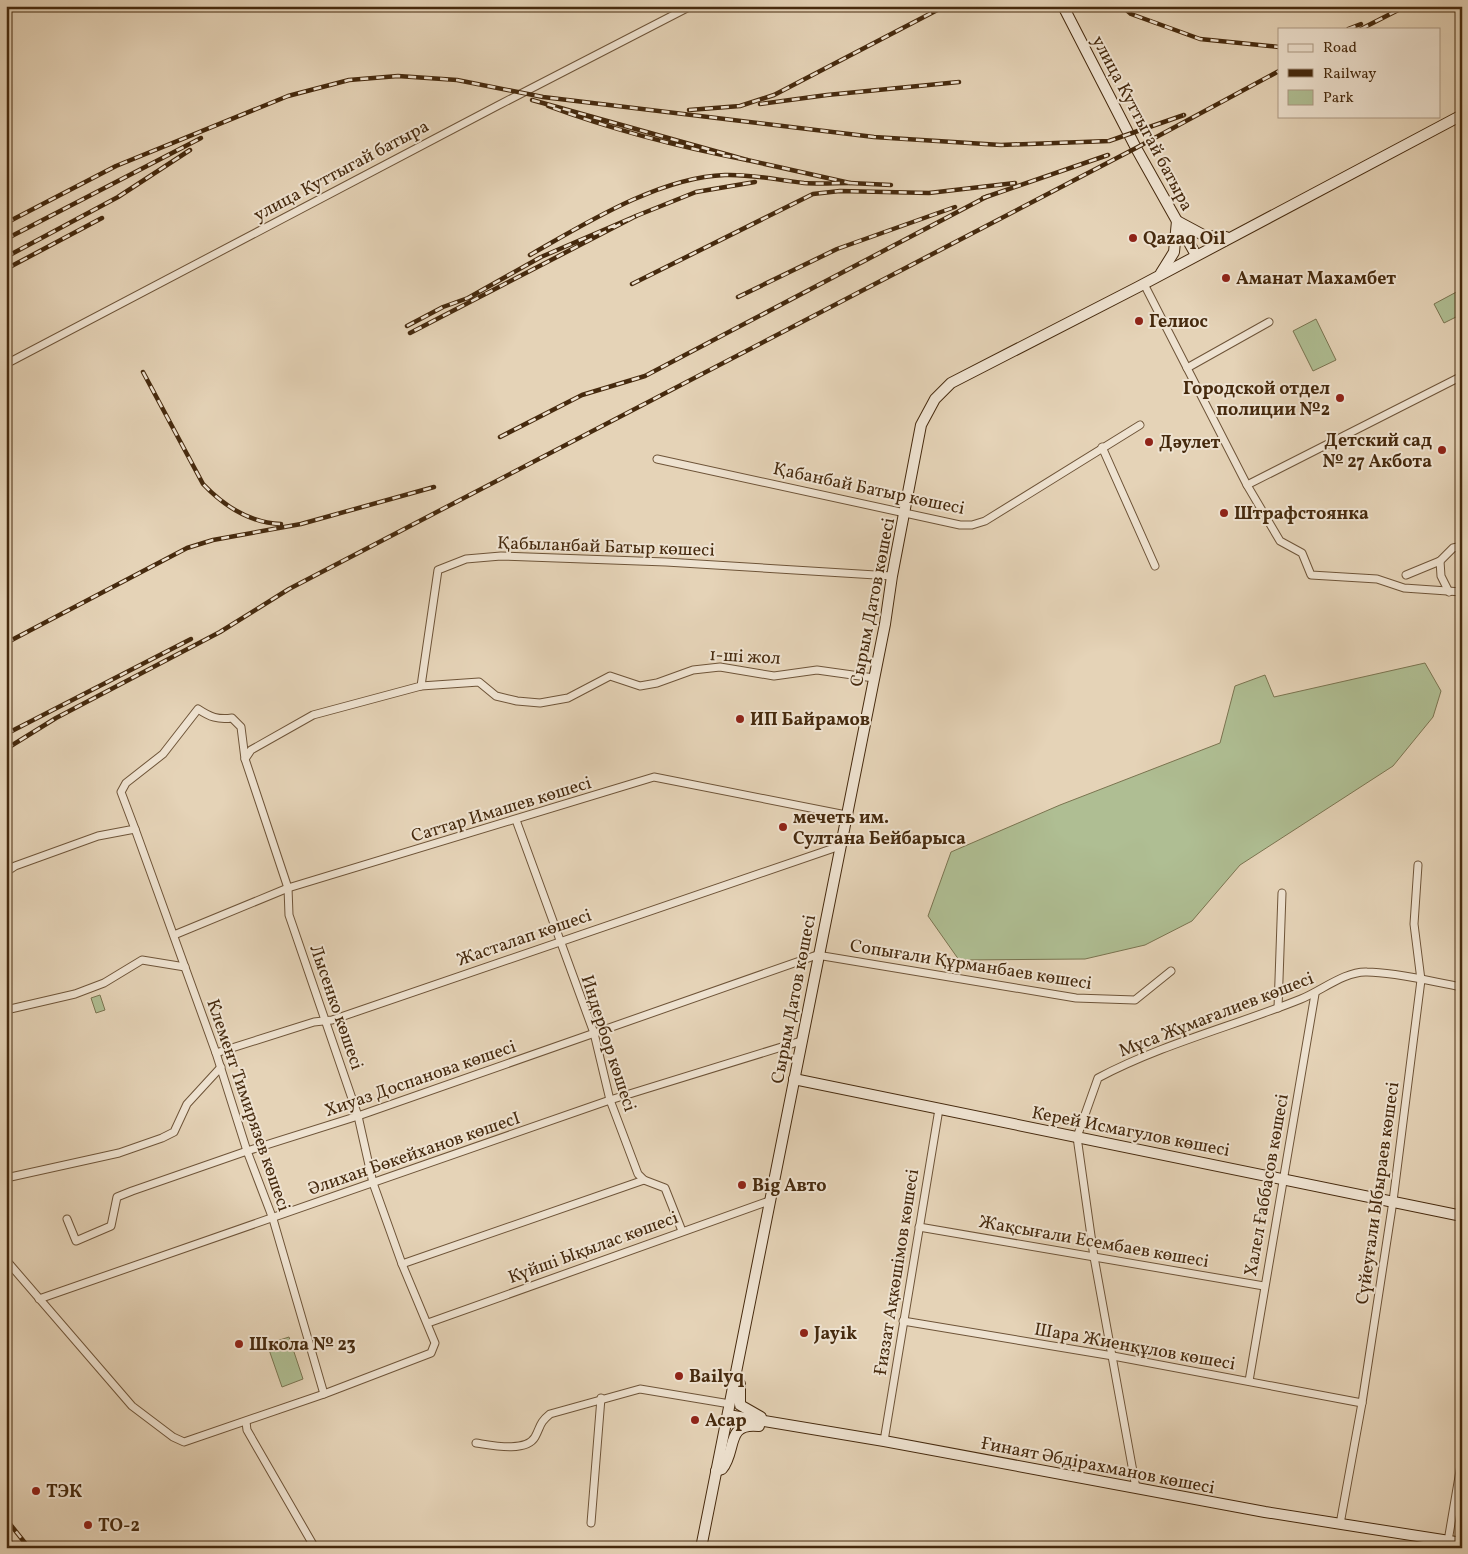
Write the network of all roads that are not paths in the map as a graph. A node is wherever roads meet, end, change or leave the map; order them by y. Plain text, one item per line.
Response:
1 (691, 6) edge
2 (1063, 6) edge
3 (1460, 120) edge
4 (1177, 221) junction
5 (1229, 237) junction
6 (1196, 255) junction
7 (1160, 275) junction
8 (1144, 284) junction
9 (1269, 322) dead end
10 (6, 364) edge
11 (1187, 368) junction
12 (1462, 376) edge
13 (1140, 425) dead end
14 (1102, 447) junction
15 (657, 459) dead end
16 (1247, 485) junction
17 (905, 512) junction
18 (1462, 546) edge
19 (1440, 561) junction
20 (1155, 566) dead end
21 (1406, 574) dead end
22 (892, 576) junction
23 (1449, 592) junction
24 (1462, 592) edge
25 (874, 678) junction
26 (421, 686) junction
27 (245, 759) junction
28 (846, 815) junction
29 (516, 820) junction
30 (135, 828) junction
31 (840, 846) junction
32 (1418, 865) dead end
33 (6, 872) edge
34 (288, 888) junction
35 (1282, 893) dead end
36 (174, 935) junction
37 (558, 941) junction
38 (817, 955) junction
39 (185, 967) junction
40 (1171, 971) dead end
41 (1421, 980) junction
42 (1462, 987) edge
43 (1315, 994) junction
44 (1278, 1008) junction
45 (6, 1010) edge
46 (324, 1021) junction
47 (594, 1034) junction
48 (801, 1041) junction
49 (216, 1053) junction
50 (220, 1067) junction
51 (794, 1079) junction
52 (610, 1100) junction
53 (939, 1108) junction
54 (358, 1116) junction
55 (1077, 1137) junction
56 (247, 1150) junction
57 (6, 1178) edge
58 (1282, 1179) junction
59 (644, 1180) junction
60 (373, 1183) junction
61 (769, 1201) junction
62 (1393, 1201) junction
63 (1462, 1216) edge
64 (67, 1219) dead end
65 (273, 1219) junction
66 (919, 1227) junction
67 (682, 1231) junction
68 (1094, 1256) junction
69 (6, 1260) edge
70 (402, 1264) junction
71 (1264, 1286) junction
72 (39, 1299) junction
73 (903, 1321) junction
74 (428, 1324) junction
75 (739, 1355) junction
76 (1113, 1356) junction
77 (1249, 1381) junction
78 (324, 1394) junction
79 (601, 1398) junction
80 (1362, 1403) junction
81 (730, 1404) junction
82 (728, 1415) junction
83 (246, 1422) junction
84 (785, 1426) junction
85 (884, 1441) junction
86 (476, 1442) dead end
87 (1462, 1459) edge
88 (716, 1471) junction
89 (1136, 1488) junction
90 (591, 1523) dead end
91 (1340, 1524) junction
92 (1448, 1541) junction
93 (1462, 1544) edge
94 (315, 1548) edge
95 (701, 1548) edge

1 - 10 street, улица Куттыгай батыра
2 - 4 main road, улица Куттыгай батыра
3 - 5 main road, Сырым Датов көшесі
4 - 5 main road
4 - 6 main road, улица Куттыгай батыра
4 - 7 main road
5 - 6 main road, Сырым Датов көшесі
6 - 7 main road, Сырым Датов көшесі
7 - 8 main road, Сырым Датов көшесі
8 - 11 street
8 - 17 main road, Сырым Датов көшесі
9 - 11 street
11 - 16 street
12 - 16 street
13 - 14 street, Қабанбай Батыр көшесі
14 - 17 street, Қабанбай Батыр көшесі
14 - 20 street
15 - 17 street, Қабанбай Батыр көшесі
16 - 23 street
17 - 22 main road, Сырым Датов көшесі
18 - 19 street
19 - 21 street
19 - 23 street
22 - 25 main road, Сырым Датов көшесі
22 - 26 street, Қабыланбай Батыр көшесі
23 - 24 street
25 - 26 street, 1-ші жол
25 - 28 main road, Сырым Датов көшесі
26 - 27 street
27 - 30 street
27 - 34 street, Лысенко көшесі
28 - 29 street, Саттар Имашев көшесі
28 - 31 main road, Сырым Датов көшесі
29 - 34 street, Саттар Имашев көшесі
29 - 37 street, Индербор көшесі
30 - 33 street
30 - 36 street, Клемент Тимирязев көшесі
31 - 37 street, Жасталап көшесі
31 - 38 main road, Сырым Датов көшесі
32 - 41 street, Сүйеуғали Ыбыраев көшесi
34 - 36 street, Саттар Имашев көшесі
34 - 46 street, Лысенко көшесі
35 - 44 street
36 - 39 street, Клемент Тимирязев көшесі
37 - 46 street, Жасталап көшесі
37 - 47 street, Индербор көшесі
38 - 40 street, Сопығали Құрманбаев көшесі
38 - 47 street, Хиуаз Доспанова көшесі
38 - 48 main road, Сырым Датов көшесі
39 - 45 street
39 - 49 street, Клемент Тимирязев көшесі
41 - 42 street, Мұса Жұмағалиев көшесі
41 - 43 street, Мұса Жұмағалиев көшесі
41 - 62 street, Сүйеуғали Ыбыраев көшесi
43 - 44 street, Мұса Жұмағалиев көшесі
43 - 58 street, Халел Ғаббасов көшесі
44 - 55 street, Мұса Жұмағалиев көшесі
46 - 49 street, Жасталап көшесі
46 - 54 street, Лысенко көшесі
47 - 52 street, Индербор көшесі
47 - 54 street, Хиуаз Доспанова көшесі
48 - 51 main road, Сырым Датов көшесі
48 - 52 street, Әлихан Бөкейханов көшесI
49 - 50 street, Клемент Тимирязев көшесі
50 - 56 street, Клемент Тимирязев көшесі
50 - 57 street
51 - 53 main road, Керей Исмагулов көшесі
51 - 61 main road, Сырым Датов көшесі
52 - 59 street, Индербор көшесі
52 - 60 street, Әлихан Бөкейханов көшесI
53 - 55 main road, Керей Исмагулов көшесі
53 - 66 street, Ғиззат Ақкөшімов көшесi
54 - 56 street, Хиуаз Доспанова көшесі
54 - 60 street, Лысенко көшесі
55 - 58 main road, Керей Исмагулов көшесі
55 - 68 street, Мұса Жұмағалиев көшесі
56 - 64 street, Хиуаз Доспанова көшесі
56 - 65 street, Клемент Тимирязев көшесі
58 - 62 main road, Керей Исмагулов көшесі
58 - 71 street, Халел Ғаббасов көшесі
59 - 67 street
59 - 70 street
60 - 65 street, Әлихан Бөкейханов көшесI
60 - 70 street, Лысенко көшесі
61 - 67 street, Күйші Ықылас көшесі
61 - 75 main road, Сырым Датов көшесі
62 - 63 main road, Керей Исмагулов көшесі
62 - 80 street, Сүйеуғали Ыбыраев көшесi
65 - 72 street, Әлихан Бөкейханов көшесI
65 - 78 street, Клемент Тимирязев көшесі
66 - 68 street, Жақсығали Есембаев көшесi
66 - 73 street, Ғиззат Ақкөшімов көшесi
67 - 74 street, Күйші Ықылас көшесі
68 - 71 street, Жақсығали Есембаев көшесi
68 - 76 street, Мұса Жұмағалиев көшесі
69 - 72 street
70 - 74 street, Лысенко көшесі
71 - 77 street, Халел Ғаббасов көшесі
72 - 83 street
73 - 76 street, Шара Жиенқұлов көшесі
73 - 85 street, Ғиззат Ақкөшімов көшесi
74 - 78 street, Лысенко көшесі
75 - 81 main road, Сырым Датов көшесі
75 - 84 main road
76 - 77 street, Шара Жиенқұлов көшесі
76 - 89 street, Мұса Жұмағалиев көшесі
77 - 80 street, Шара Жиенқұлов көшесі
78 - 83 street
79 - 81 street
79 - 86 street
79 - 90 street
80 - 91 street, Сүйеуғали Ыбыраев көшесi
81 - 82 main road, Сырым Датов көшесі
82 - 84 main road, Ғинаят Әбдірахманов көшесі
82 - 88 main road, Сырым Датов көшесі
83 - 94 street
84 - 85 main road, Ғинаят Әбдірахманов көшесі
84 - 88 main road
85 - 89 main road, Ғинаят Әбдірахманов көшесі
87 - 92 street
88 - 95 main road, Сырым Датов көшесі
89 - 91 main road, Ғинаят Әбдірахманов көшесі
91 - 92 main road, Ғинаят Әбдірахманов көшесі
92 - 93 main road, Ғинаят Әбдірахманов көшесі

